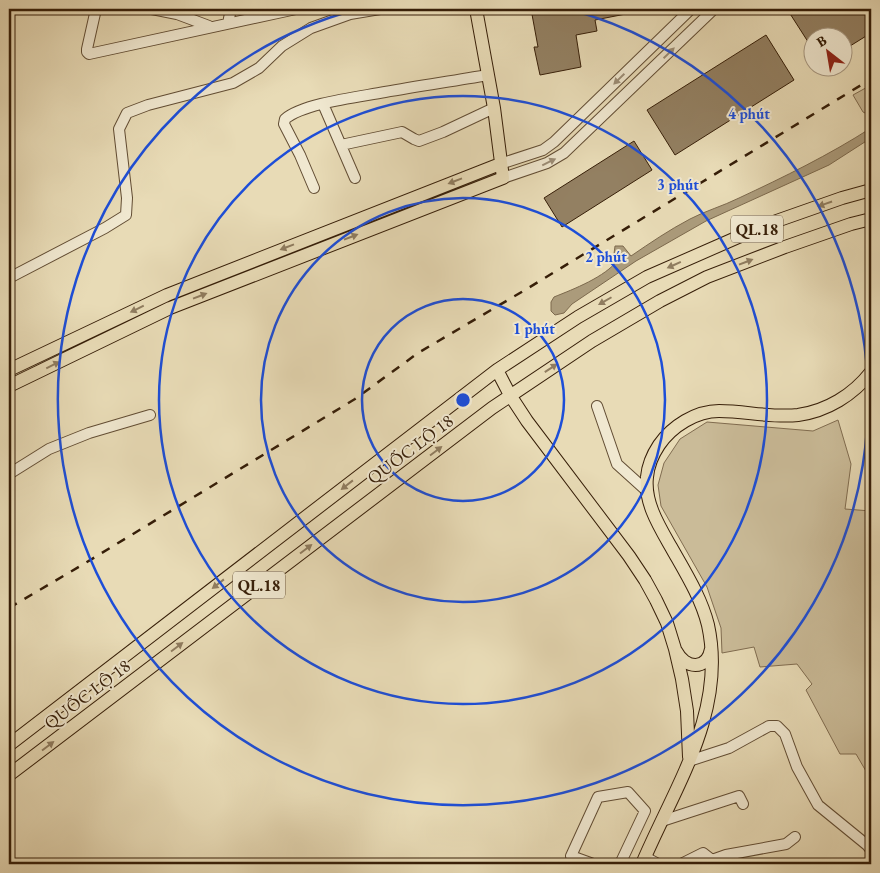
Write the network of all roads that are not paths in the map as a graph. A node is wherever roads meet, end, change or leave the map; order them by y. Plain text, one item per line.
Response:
1 (96, 9) edge
2 (152, 9) edge
3 (231, 9) edge
4 (296, 9) edge
5 (380, 9) edge
6 (476, 9) edge
7 (691, 9) edge
8 (714, 9) edge
9 (228, 23) junction
10 (210, 27) junction
11 (488, 75) junction
12 (323, 104) junction
13 (494, 108) junction
14 (341, 145) junction
15 (500, 164) junction
16 (355, 178) dead end
17 (503, 178) junction
18 (314, 188) dead end
19 (871, 190) edge
20 (871, 219) edge
21 (9, 278) edge
22 (9, 370) edge
23 (497, 370) junction
24 (871, 372) edge
25 (9, 386) edge
26 (510, 395) junction
27 (597, 406) dead end
28 (150, 415) dead end
29 (9, 474) edge
30 (648, 492) junction
31 (711, 644) junction
32 (675, 649) junction
33 (9, 745) edge
34 (689, 761) junction
35 (9, 775) edge
36 (743, 804) dead end
37 (662, 821) junction
38 (795, 837) dead end
39 (871, 850) edge
40 (643, 861) edge
41 (593, 864) edge
42 (620, 864) edge
43 (658, 864) edge
44 (680, 864) edge

1 - 10 street
2 - 10 street
3 - 9 street
4 - 9 street
5 - 21 street
6 - 11 main road
7 -> 15 street
17 -> 8 street
9 - 10 street
11 - 12 street
11 - 13 main road
12 - 14 street
12 - 18 street
13 - 14 street
13 - 15 main road
14 - 16 street
15 - 17 main road
15 -> 22 main road
25 -> 17 main road
19 -> 23 main road, QUỐC LỘ 18 / QL.18
26 -> 20 main road, QUỐC LỘ 18 / QL.18
23 - 26 main road
23 -> 33 main road, QUỐC LỘ 18 / QL.18
24 - 30 main road
26 - 32 main road
35 -> 26 main road, QUỐC LỘ 18 / QL.18
27 - 30 street
28 - 29 street
30 - 31 main road
31 - 32 main road
31 - 34 main road
32 - 34 main road
34 - 37 main road
34 - 39 street
36 - 37 street
37 - 40 main road
38 - 44 street
40 - 43 street
41 - 42 street

